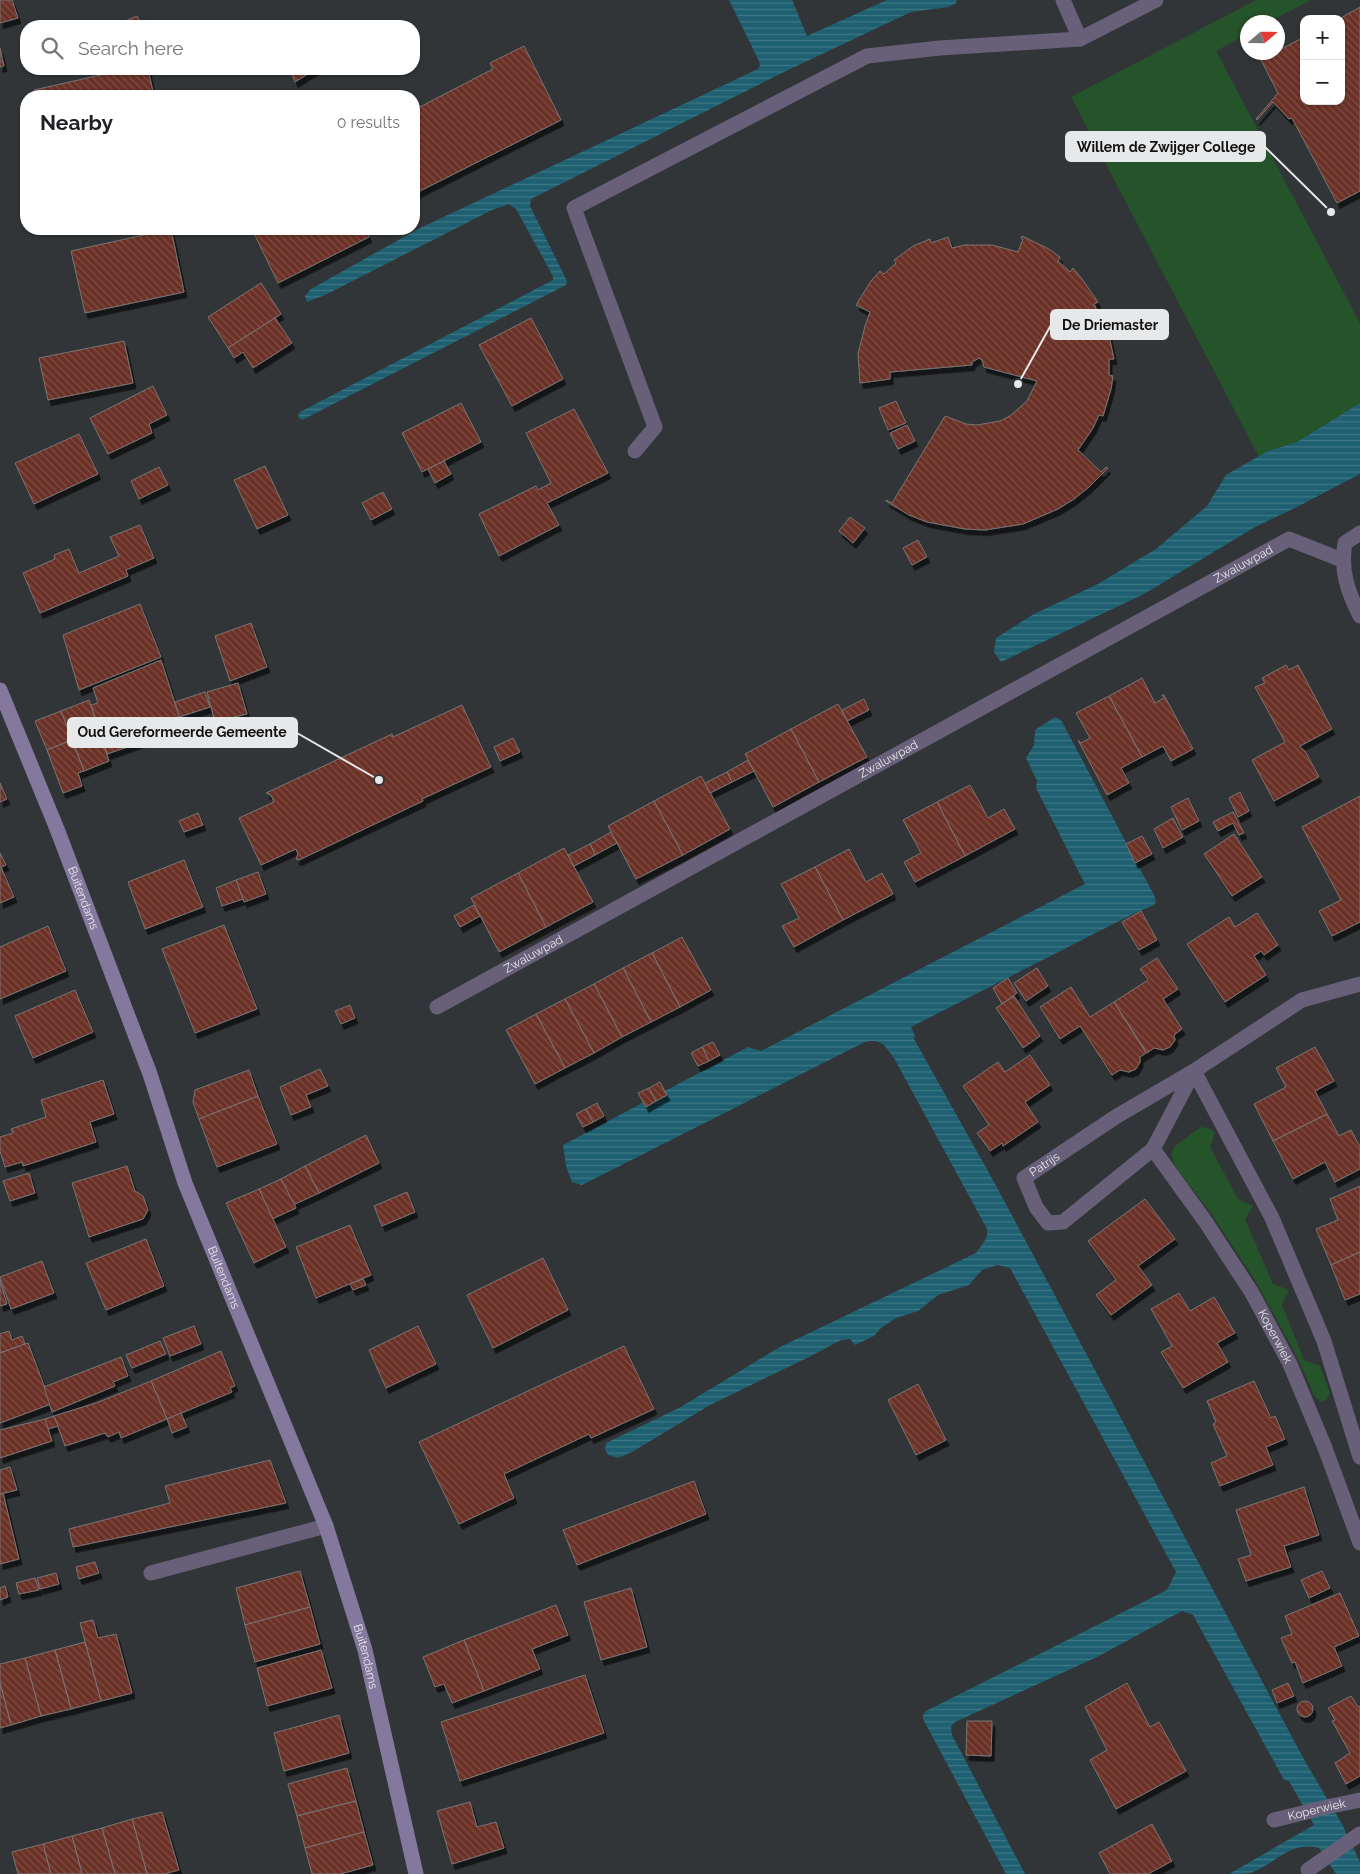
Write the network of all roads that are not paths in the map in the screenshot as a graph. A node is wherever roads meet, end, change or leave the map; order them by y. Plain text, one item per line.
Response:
1 (1064, 0) edge
2 (1156, 0) edge
3 (1080, 39) junction
4 (635, 451) dead end
5 (1360, 533) edge
6 (1342, 560) junction
7 (1360, 616) edge
8 (0, 690) edge
9 (1360, 984) edge
10 (437, 1006) dead end
11 (1194, 1071) junction
12 (1153, 1149) junction
13 (1360, 1457) edge
14 (326, 1526) junction
15 (1360, 1544) edge
16 (150, 1573) dead end
17 (1360, 1800) edge
18 (1274, 1820) dead end
19 (1356, 1837) edge
20 (1308, 1870) dead end
21 (416, 1874) edge

1 - 3 street
2 - 3 street
3 - 4 street
5 - 6 street
6 - 7 street
6 - 10 street, Zwaluwpad
8 - 14 street, Buitendams
9 - 11 street, Patrijs
11 - 12 street, Patrijs
11 - 12 street, Patrijs
11 - 13 street
12 - 15 street, Koperwiek
14 - 16 street
14 - 21 street, Buitendams
17 - 18 street, Koperwiek
19 - 20 street

